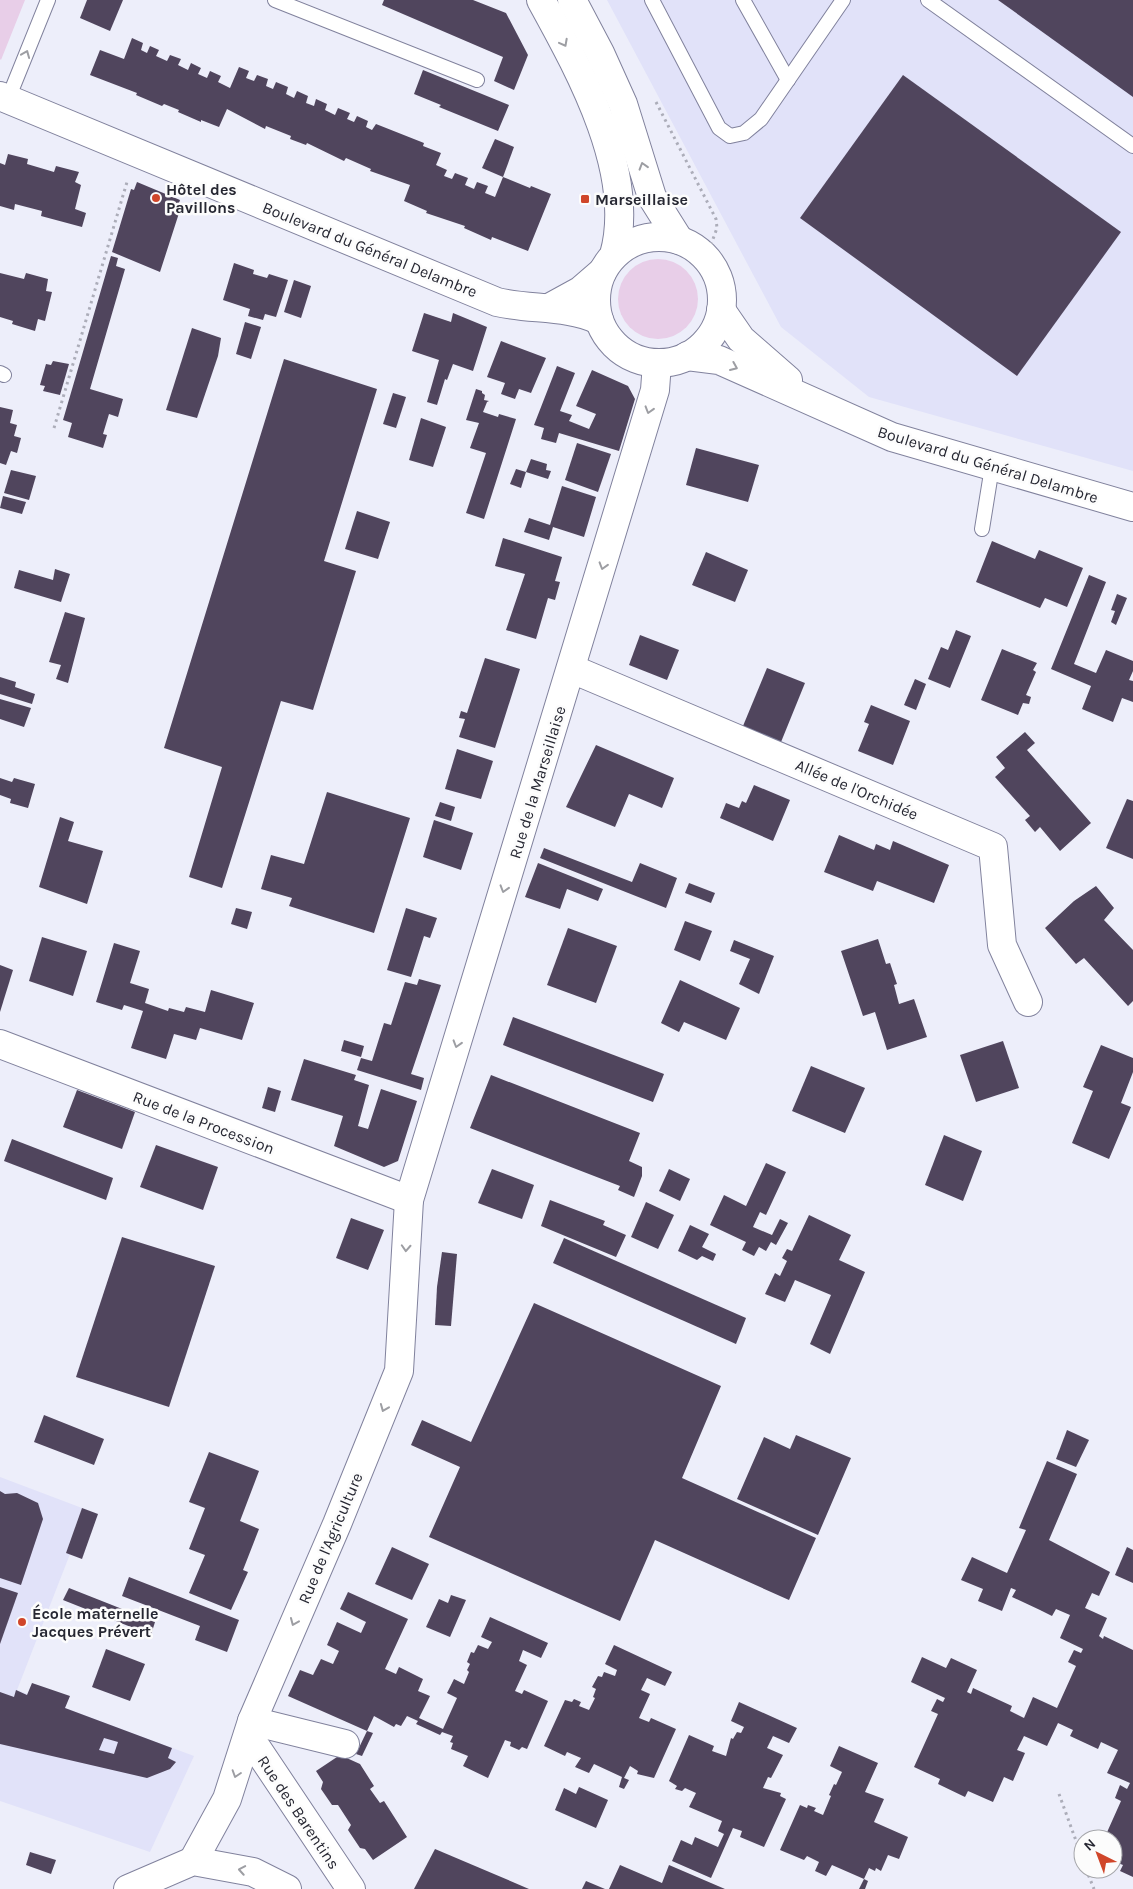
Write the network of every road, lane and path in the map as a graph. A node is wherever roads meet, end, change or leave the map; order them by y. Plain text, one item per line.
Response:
1 (48, 0) edge
2 (275, 0) edge
3 (541, 0) edge
4 (572, 0) edge
5 (652, 0) edge
6 (744, 0) edge
7 (843, 0) edge
8 (928, 0) edge
9 (477, 80) dead end
10 (788, 80) junction
11 (653, 95) dead end
12 (4, 98) edge
13 (1133, 146) edge
14 (136, 152) junction
15 (679, 240) junction
16 (705, 257) junction
17 (608, 264) junction
18 (549, 308) junction
19 (721, 310) junction
20 (599, 320) junction
21 (687, 356) junction
22 (657, 363) junction
23 (817, 403) junction
24 (54, 428) dead end
25 (992, 467) junction
26 (1133, 507) edge
27 (982, 529) dead end
28 (572, 669) junction
29 (1028, 1002) dead end
30 (0, 1044) edge
31 (409, 1200) junction
32 (250, 1728) junction
33 (345, 1744) dead end
34 (1059, 1794) dead end
35 (1073, 1832) edge
36 (193, 1861) junction
37 (128, 1889) edge
38 (287, 1889) edge
39 (350, 1889) edge

12 -> 1 lane
2 - 9 lane
3 -> 17 street
15 -> 4 street
5 - 10 lane
6 - 10 lane
7 - 10 lane
8 - 13 lane
11 - 16 path
12 - 14 street, Boulevard du Général Delambre
14 - 18 street, Boulevard du Général Delambre
14 - 24 path
15 - 16 street
15 - 17 street
16 - 19 street
17 - 18 street, Boulevard du Général Delambre
17 - 20 street
18 - 20 street, Boulevard du Général Delambre
19 - 21 street
19 - 23 street, Boulevard du Général Delambre
20 - 22 street
21 - 22 street
21 -> 23 street, Boulevard du Général Delambre
22 -> 28 street, Rue de la Marseillaise
23 - 25 street, Boulevard du Général Delambre
25 - 26 street, Boulevard du Général Delambre
25 - 27 lane
28 - 29 street, Allée de l'Orchidée
28 -> 31 street, Rue de la Marseillaise
30 - 31 street, Rue de la Procession
31 -> 32 street, Rue de l'Agriculture
32 - 33 street
32 -> 36 street, Rue de l'Agriculture
32 - 39 street, Rue des Barentins
34 - 35 path
36 - 37 street
38 -> 36 street

